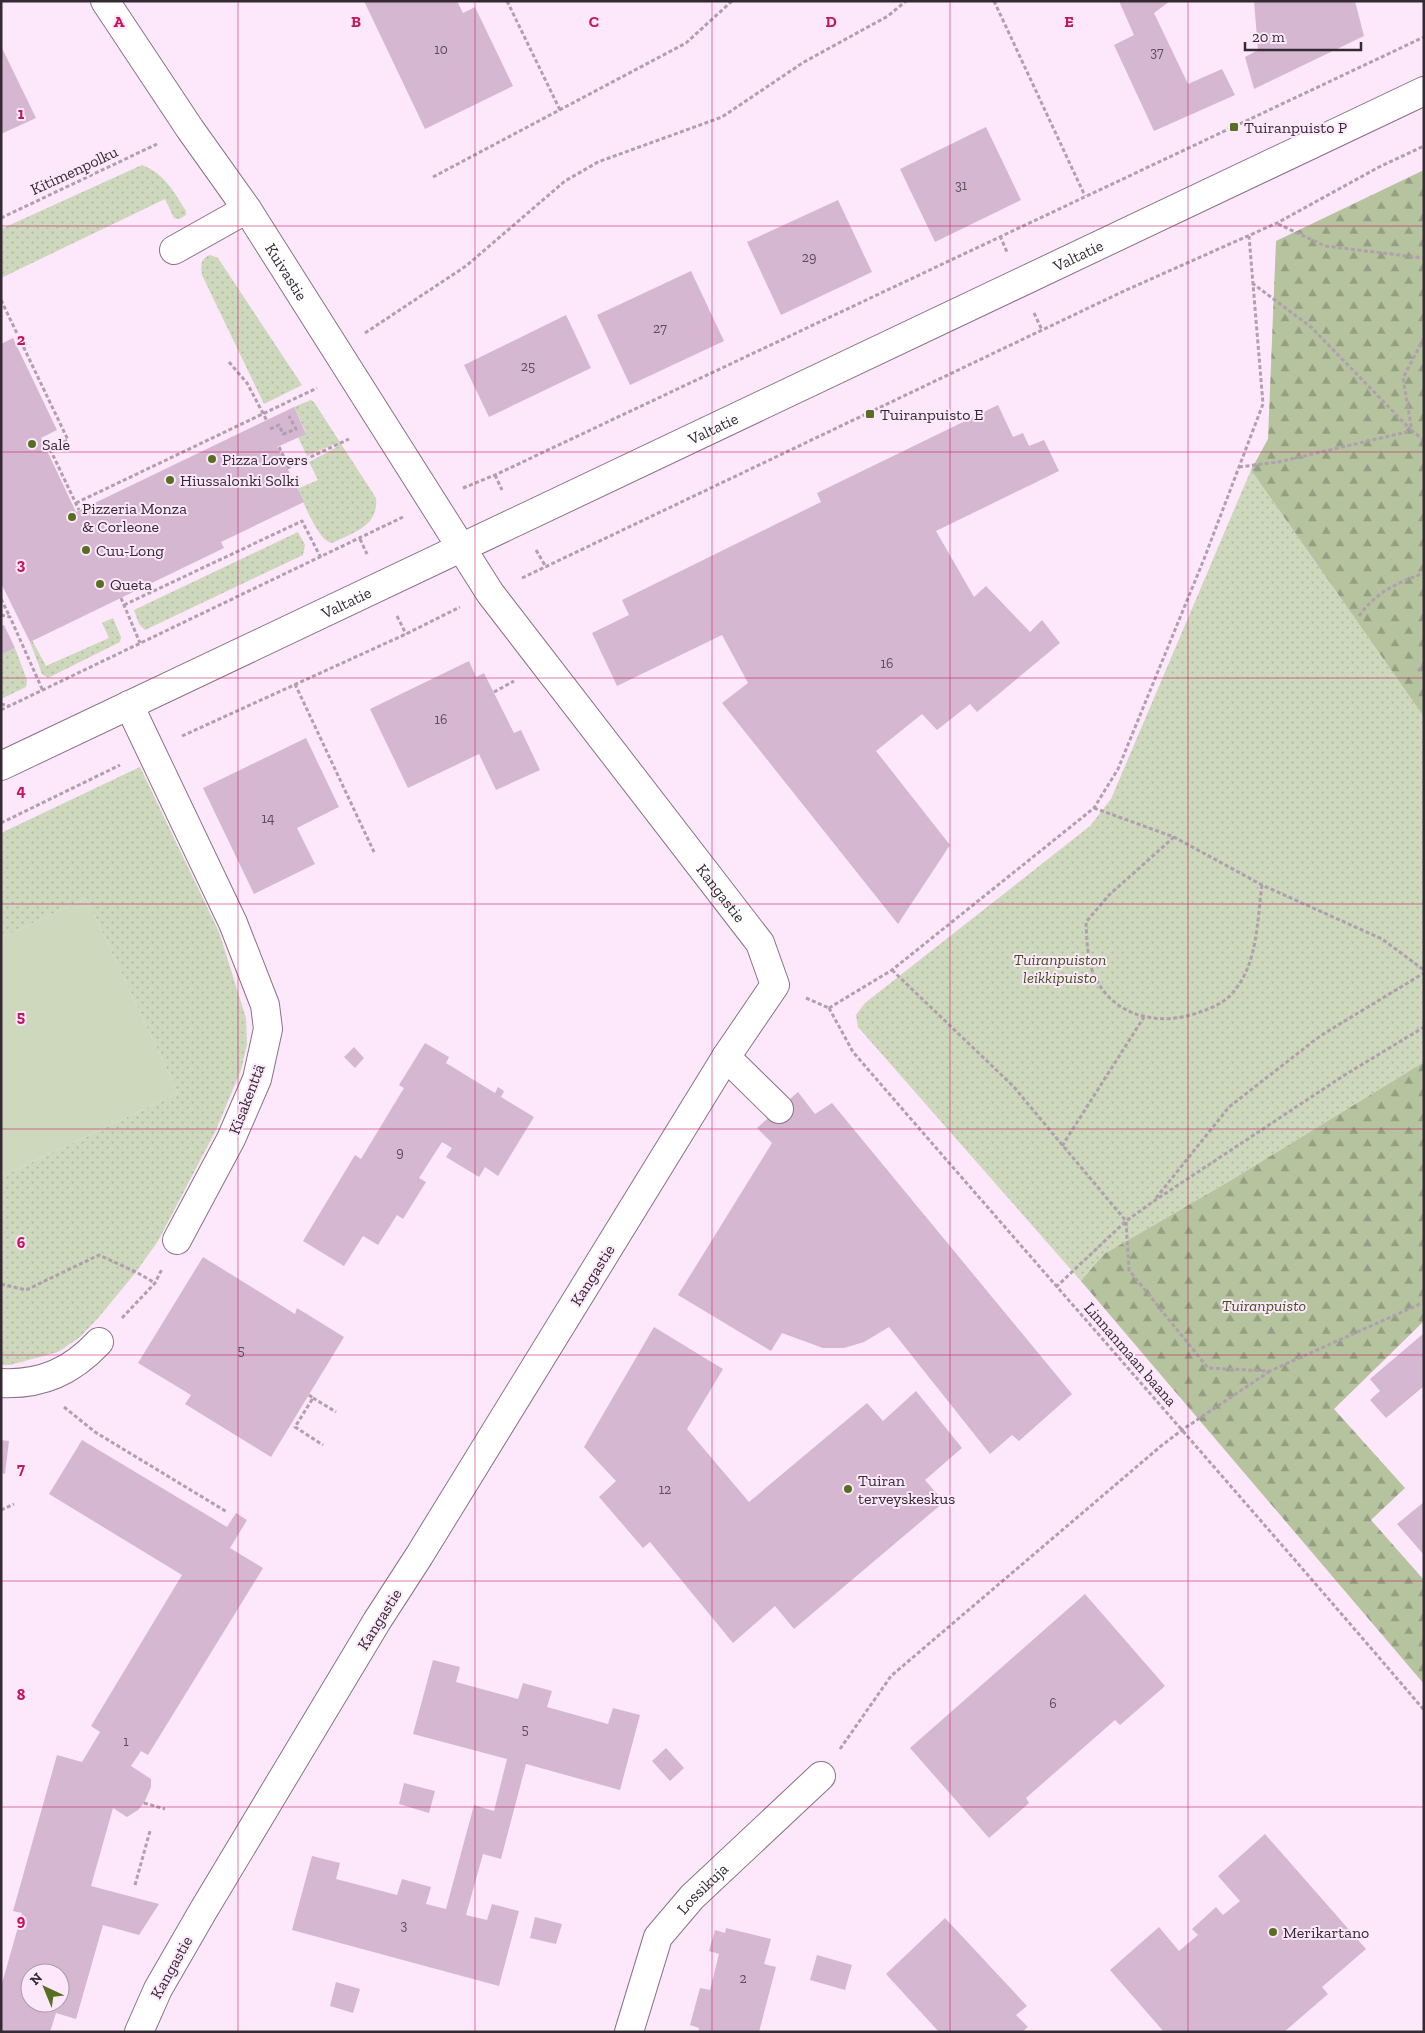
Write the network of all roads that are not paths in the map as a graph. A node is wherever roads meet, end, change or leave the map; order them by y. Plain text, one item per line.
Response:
1 (105, 1) edge
2 (1424, 91) edge
3 (247, 209) junction
4 (174, 250) dead end
5 (461, 548) junction
6 (129, 705) junction
7 (1, 766) edge
8 (726, 1057) junction
9 (779, 1109) dead end
10 (177, 1240) road end
11 (99, 1342) road end
12 (1, 1383) edge
13 (821, 1776) road end
14 (138, 2032) edge
15 (629, 2032) edge

1 - 3 street, Kuivastie
2 - 5 street, Valtatie
3 - 4 street
3 - 5 street, Kuivastie
5 - 6 street, Valtatie
5 - 8 street, Kangastie
6 - 7 street, Valtatie
6 - 10 street, Kisakenttä
8 - 9 street
8 - 14 street, Kangastie
11 - 12 street
13 - 15 street, Lossikuja

